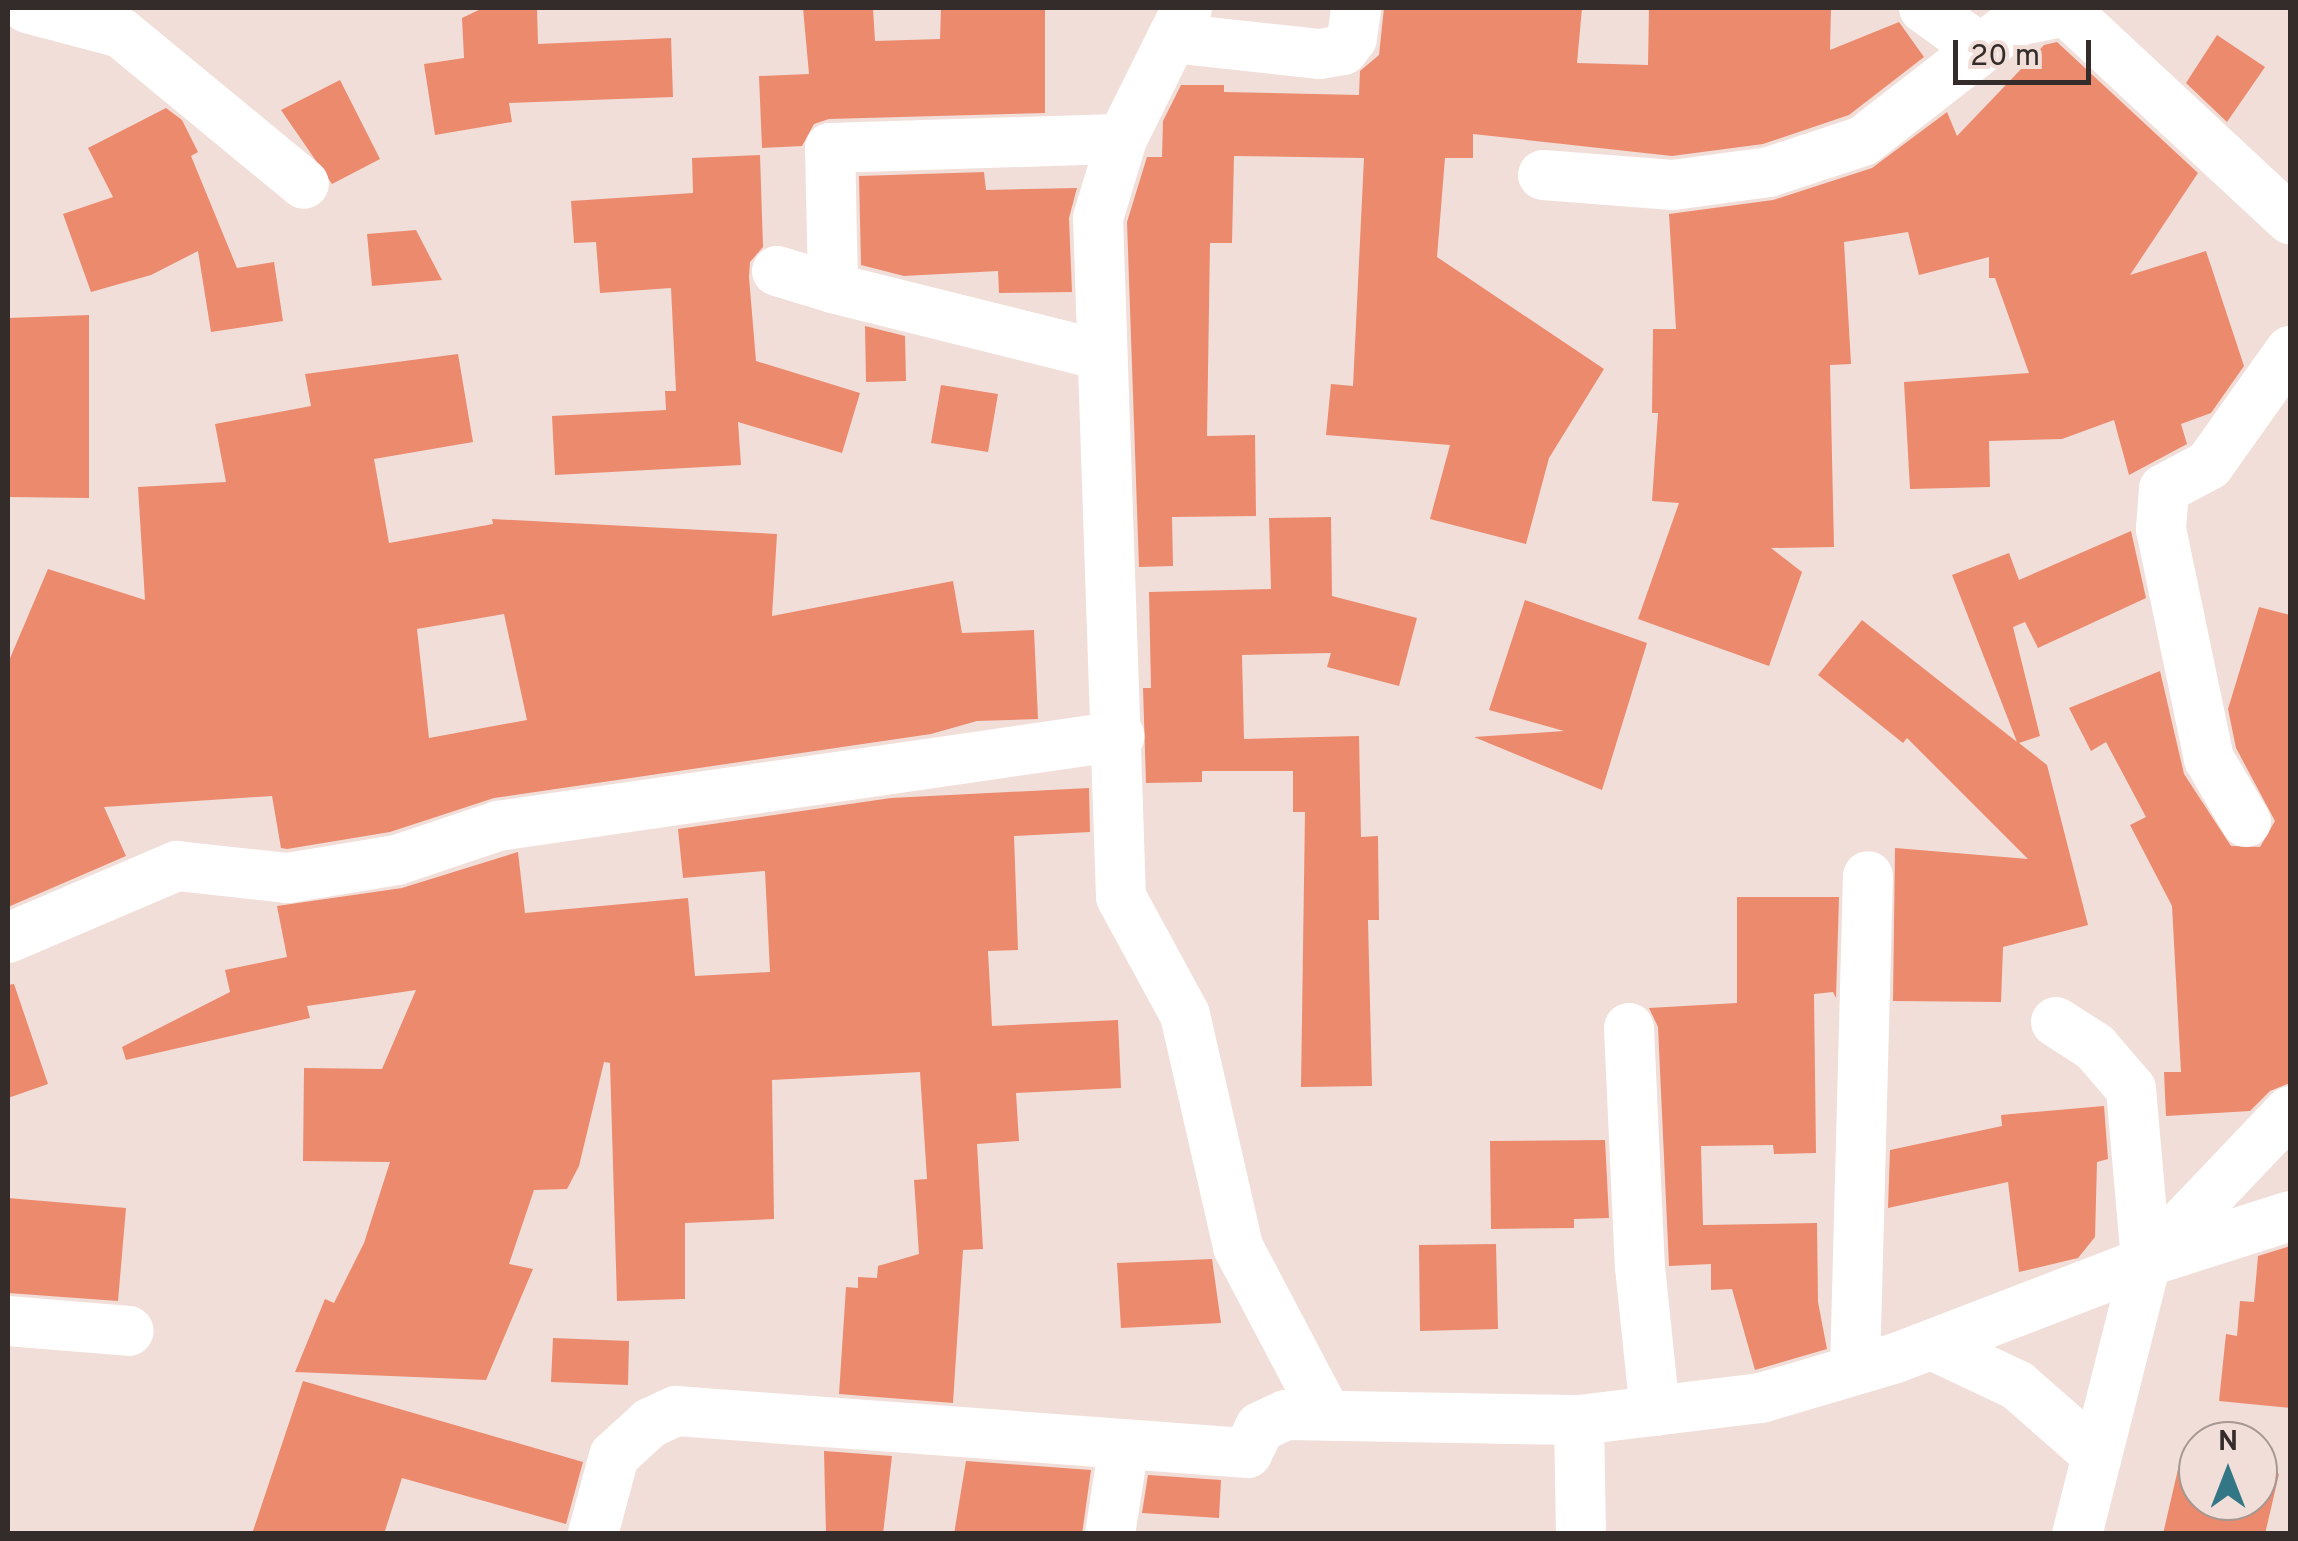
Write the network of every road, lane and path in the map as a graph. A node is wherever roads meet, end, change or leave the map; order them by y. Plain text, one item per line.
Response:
1 (27, 8) edge
2 (1356, 8) edge
3 (1924, 8) edge
4 (1179, 23) edge
5 (1982, 49) junction
6 (1122, 139) junction
7 (1543, 175) dead end
8 (304, 184) dead end
9 (2290, 219) edge
10 (777, 272) dead end
11 (833, 288) junction
12 (2290, 350) edge
13 (1101, 355) junction
14 (1120, 736) junction
15 (2246, 822) dead end
16 (1868, 876) dead end
17 (8, 938) edge
18 (2056, 1022) dead end
19 (1629, 1028) dead end
20 (2290, 1112) edge
21 (2290, 1216) edge
22 (2146, 1262) junction
23 (8, 1321) edge
24 (129, 1331) dead end
25 (1932, 1344) junction
26 (1855, 1370) junction
27 (1655, 1411) junction
28 (1325, 1412) junction
29 (1579, 1420) junction
30 (1124, 1445) junction
31 (2097, 1456) junction
32 (593, 1534) edge
33 (1110, 1534) edge
34 (1581, 1534) edge
35 (2077, 1534) edge

1 - 8 street
2 - 4 street
3 - 5 street
4 - 6 street
5 - 7 street
5 - 9 street
6 - 11 street
6 - 13 street
10 - 11 street
11 - 13 street
12 - 15 street
13 - 14 street
14 - 17 street
14 - 28 street
16 - 26 street
18 - 22 street
19 - 27 street
20 - 22 street
21 - 22 street
22 - 25 street
22 - 31 street
23 - 24 street
25 - 26 street
25 - 31 street
26 - 27 street
27 - 29 street
28 - 29 street
28 - 30 street
29 - 34 street
30 - 32 street
30 - 33 street
31 - 35 street

